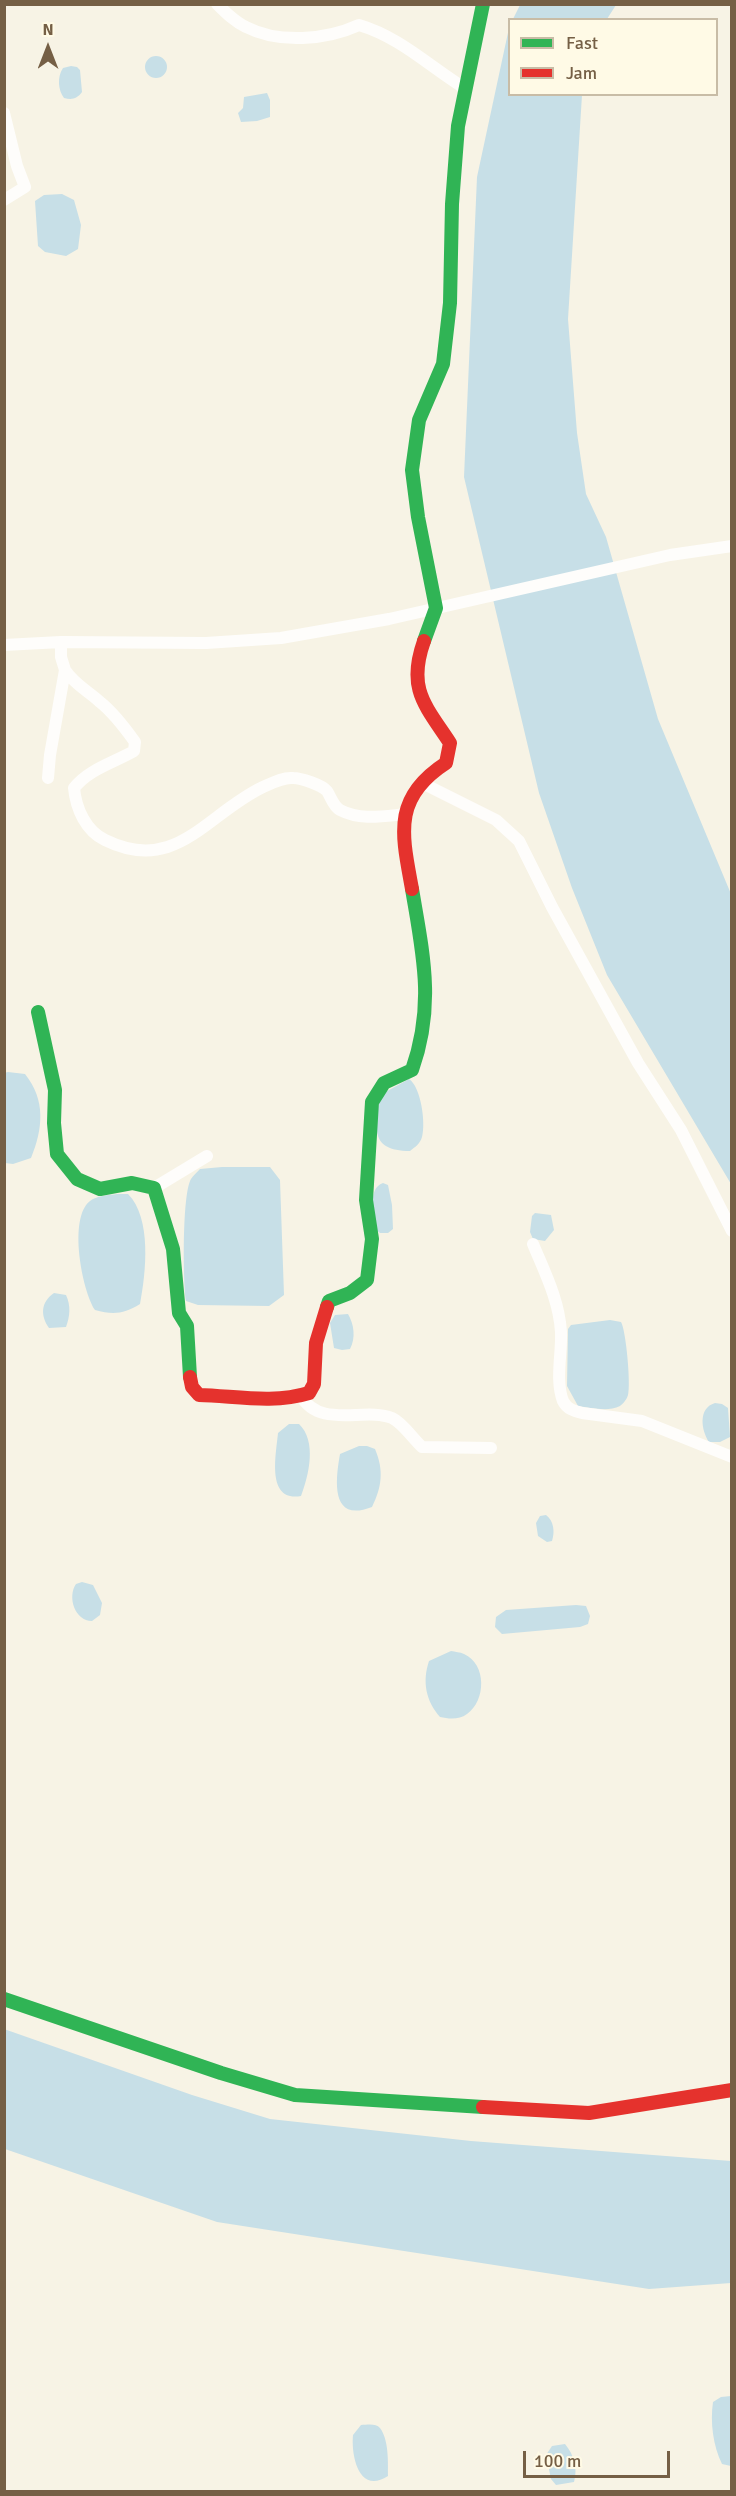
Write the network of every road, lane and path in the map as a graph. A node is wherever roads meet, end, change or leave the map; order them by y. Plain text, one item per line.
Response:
1 (217, 4) edge
2 (483, 4) edge
3 (466, 88) junction
4 (4, 113) edge
5 (4, 200) edge
6 (732, 546) edge
7 (436, 608) junction
8 (61, 642) junction
9 (4, 645) edge
10 (65, 670) junction
11 (48, 778) dead end
12 (422, 783) junction
13 (407, 814) junction
14 (38, 1012) dead end
15 (207, 1156) dead end
16 (154, 1188) junction
17 (732, 1231) edge
18 (533, 1244) dead end
19 (301, 1396) junction
20 (491, 1448) dead end
21 (732, 1457) edge
22 (4, 1999) edge
23 (732, 2090) edge

1 - 3 street
2 - 3 street
3 - 7 street
4 - 5 street
6 - 7 street
7 - 8 street
7 - 12 street
8 - 9 street
8 - 10 street
10 - 11 street
10 - 13 street
12 - 13 street
12 - 17 street
13 - 19 street
14 - 16 street
15 - 16 street
16 - 19 street
18 - 21 street
19 - 20 street
22 - 23 street

